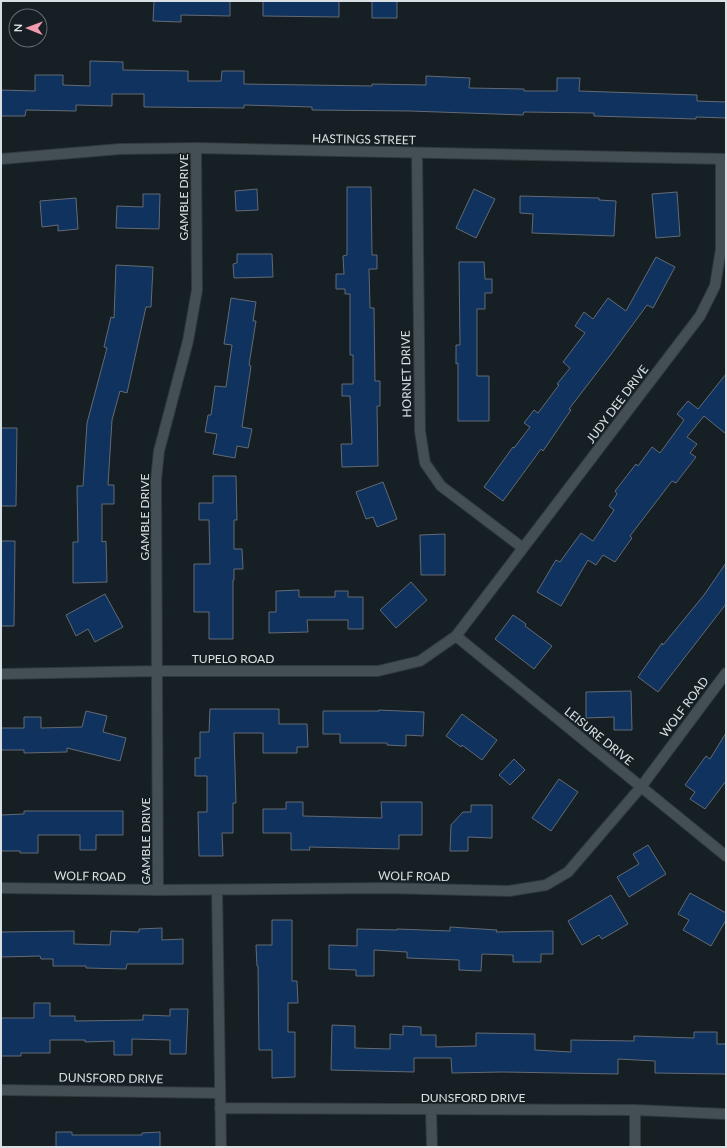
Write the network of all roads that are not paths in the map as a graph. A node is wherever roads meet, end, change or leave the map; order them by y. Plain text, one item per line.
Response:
1 (196, 148) junction
2 (417, 153) junction
3 (1, 159) edge
4 (723, 159) edge
5 (523, 548) junction
6 (456, 636) junction
7 (157, 671) junction
8 (726, 673) edge
9 (1, 674) edge
10 (641, 787) junction
11 (726, 856) edge
12 (1, 888) edge
13 (158, 890) junction
14 (217, 890) junction
15 (1, 1090) edge
16 (220, 1093) junction
17 (220, 1108) junction
18 (431, 1110) junction
19 (635, 1110) junction
20 (726, 1114) edge
21 (221, 1147) edge
22 (432, 1147) edge
23 (635, 1147) edge

1 - 2 street, HASTINGS STREET
1 - 3 street, HASTINGS STREET
1 - 7 street, GAMBLE DRIVE
2 - 4 street, HASTINGS STREET
2 - 5 street, HORNET DRIVE
4 - 5 street, JUDY DEE DRIVE
5 - 6 street, JUDY DEE DRIVE
6 - 7 street, TUPELO ROAD
6 - 10 street, LEISURE DRIVE
7 - 9 street, TUPELO ROAD
7 - 13 street, GAMBLE DRIVE
8 - 10 street, WOLF ROAD
10 - 11 street, LEISURE DRIVE
10 - 14 street, WOLF ROAD
12 - 13 street, WOLF ROAD
13 - 14 street, WOLF ROAD
14 - 16 street
15 - 16 street, DUNSFORD DRIVE
16 - 17 street
17 - 18 street, DUNSFORD DRIVE
17 - 21 street
18 - 19 street, DUNSFORD DRIVE
18 - 22 street
19 - 20 street, DUNSFORD DRIVE
19 - 23 street

